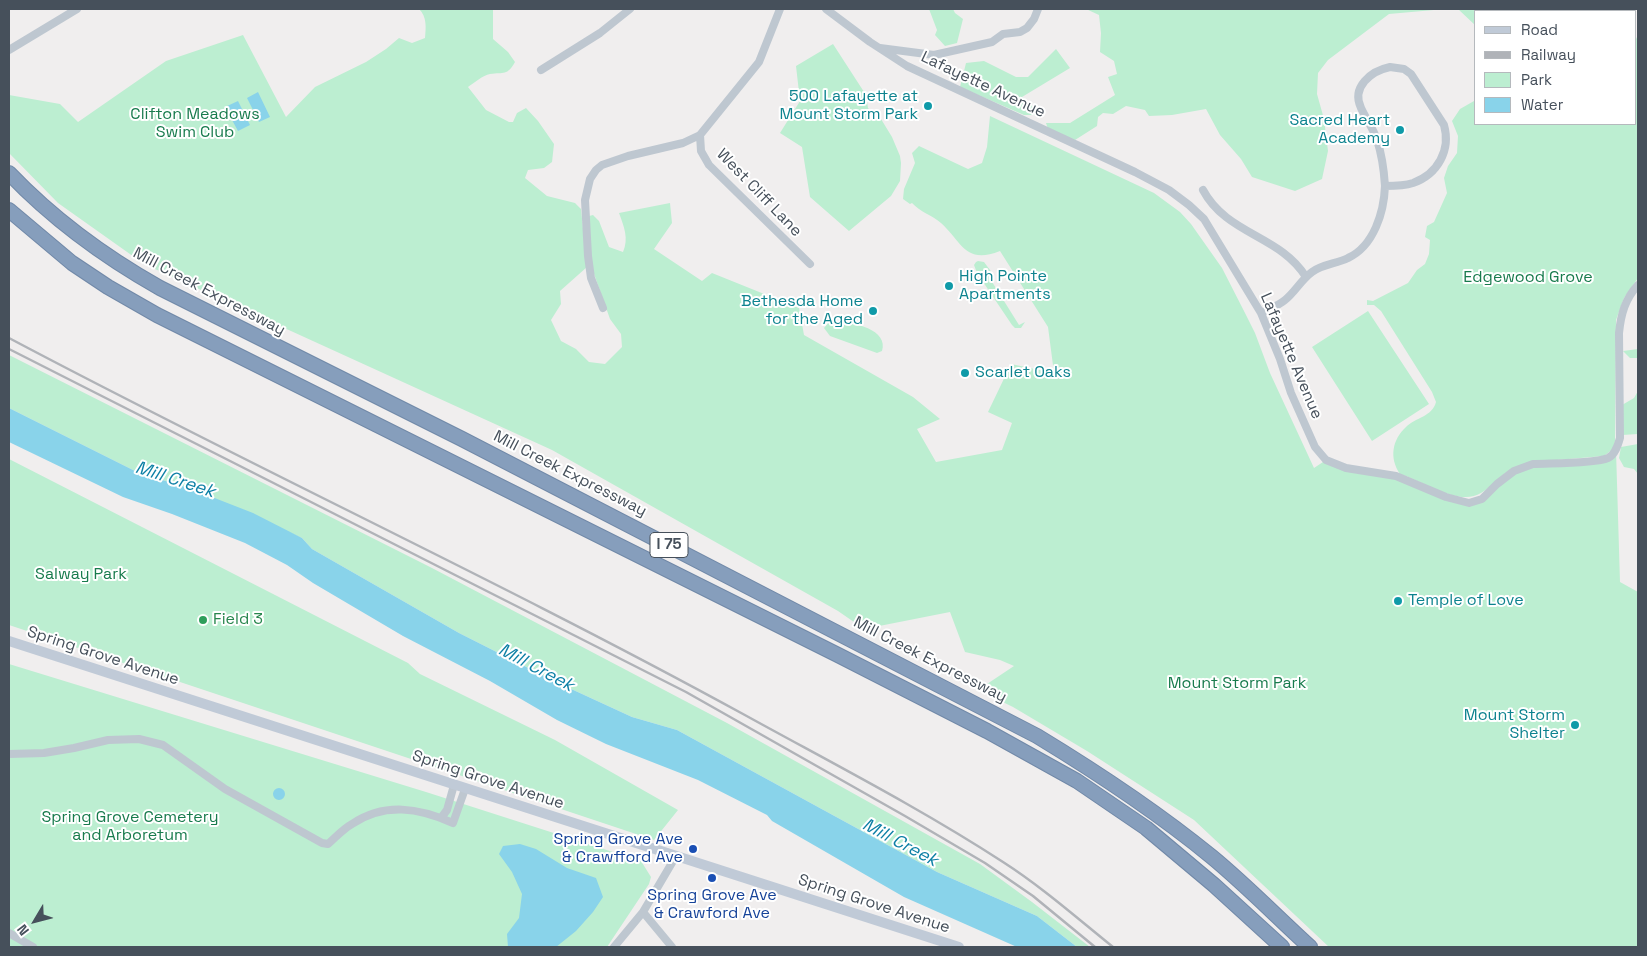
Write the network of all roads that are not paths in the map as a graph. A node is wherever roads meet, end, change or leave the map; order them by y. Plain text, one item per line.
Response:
1 (77, 9) edge
2 (630, 9) edge
3 (780, 9) edge
4 (826, 9) edge
5 (1038, 9) edge
6 (880, 48) junction
7 (9, 50) edge
8 (541, 70) dead end
9 (700, 135) junction
10 (9, 173) edge
11 (1385, 186) junction
12 (1203, 190) dead end
13 (9, 210) edge
14 (810, 264) dead end
15 (1306, 277) junction
16 (1638, 285) edge
17 (604, 308) dead end
18 (1262, 313) junction
19 (10, 643) edge
20 (9, 754) edge
21 (454, 785) junction
22 (465, 789) junction
23 (441, 818) junction
24 (676, 856) junction
25 (643, 912) junction
26 (9, 933) edge
27 (33, 947) edge
28 (614, 947) edge
29 (672, 947) edge
30 (959, 947) edge
31 (1282, 947) edge
32 (1310, 947) edge

1 - 7 street
2 - 8 street
3 - 9 street
4 - 6 street, Lafayette Avenue
5 - 6 street
6 - 18 street, Lafayette Avenue
9 - 14 street, West Cliff Lane
9 - 17 street
10 - 32 highway, Mill Creek Expressway / I 75
11 - 11 street
11 - 15 street
12 - 15 street
13 - 31 highway, I 75
15 - 18 street
16 - 18 street, Lafayette Avenue
19 - 21 main road, Spring Grove Avenue
20 - 23 street
21 - 22 main road, Spring Grove Avenue
21 - 23 street
22 - 23 street
22 - 24 main road, Spring Grove Avenue
24 - 25 street
24 - 30 main road, Spring Grove Avenue
25 - 28 street
25 - 29 street
26 - 27 street

